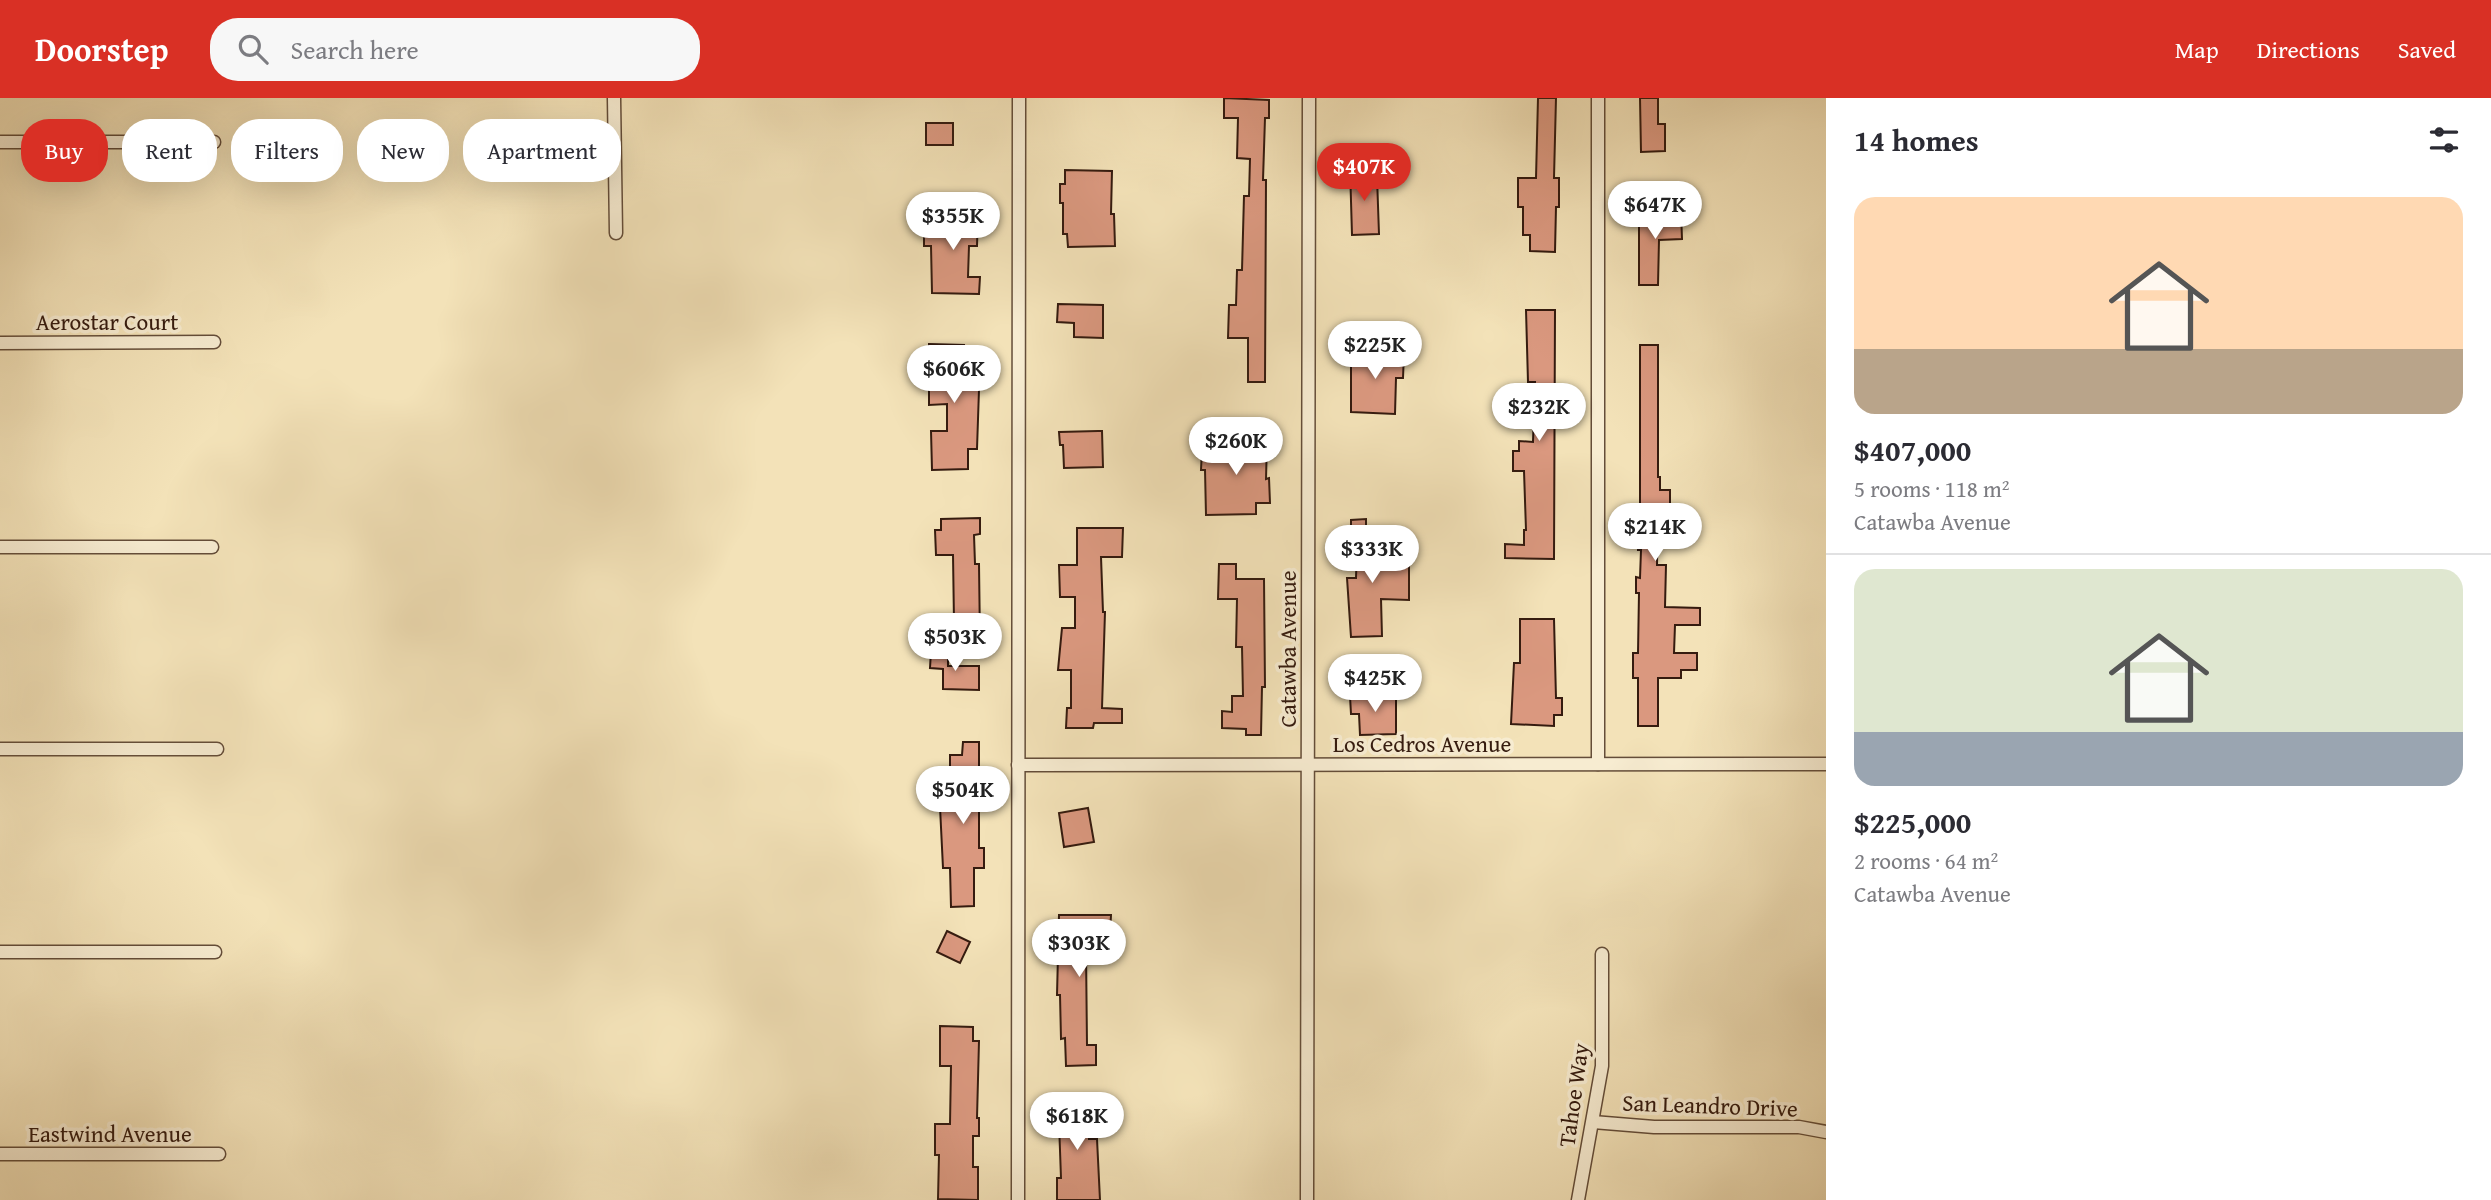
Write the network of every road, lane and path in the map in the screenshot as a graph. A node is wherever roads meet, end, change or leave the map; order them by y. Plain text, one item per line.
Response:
1 (614, 98) edge
2 (1019, 98) edge
3 (1309, 98) edge
4 (1598, 98) edge
5 (0, 142) edge
6 (122, 142) edge
7 (616, 233) dead end
8 (214, 342) dead end
9 (0, 343) edge
10 (0, 547) edge
11 (212, 547) dead end
12 (0, 748) edge
13 (217, 749) dead end
14 (1308, 764) junction
15 (1598, 764) junction
16 (1826, 764) edge
17 (1018, 765) junction
18 (0, 952) edge
19 (215, 953) dead end
20 (1602, 954) dead end
21 (1593, 1122) junction
22 (1826, 1132) edge
23 (0, 1154) edge
24 (219, 1154) dead end
25 (1018, 1200) edge
26 (1307, 1200) edge
27 (1578, 1200) edge

1 - 7 street
2 - 17 street
3 - 14 street, Catawba Avenue
4 - 15 street
5 - 6 street
8 - 9 street, Aerostar Court
10 - 11 street
12 - 13 street
14 - 15 street, Los Cedros Avenue
14 - 17 street, Los Cedros Avenue
14 - 26 street, Catawba Avenue
15 - 16 street, Los Cedros Avenue
17 - 25 street
18 - 19 street
20 - 21 street, Tahoe Way
21 - 22 street, San Leandro Drive
21 - 27 street, Tahoe Way
23 - 24 street, Eastwind Avenue

